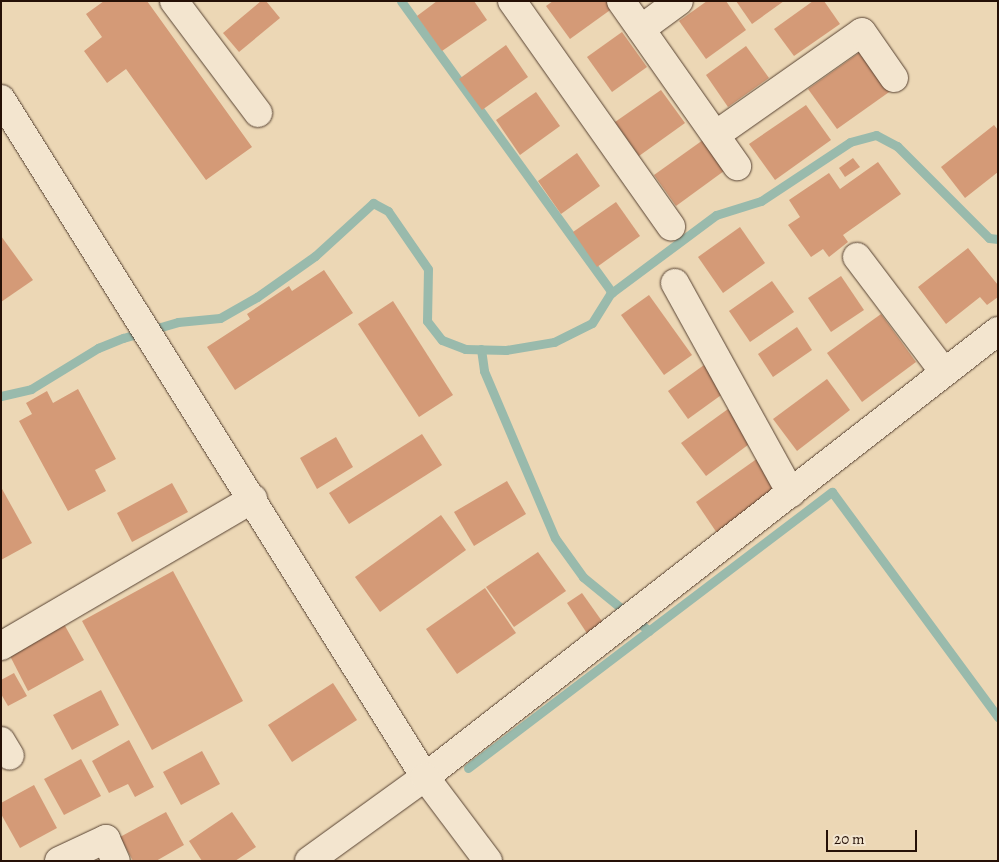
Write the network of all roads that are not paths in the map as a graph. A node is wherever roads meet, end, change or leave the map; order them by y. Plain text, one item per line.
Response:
1 (174, 1) edge
2 (512, 1) edge
3 (621, 1) edge
4 (679, 1) edge
5 (640, 29) junction
6 (894, 78) dead end
7 (1, 99) edge
8 (258, 113) dead end
9 (717, 134) junction
10 (737, 166) dead end
11 (671, 226) dead end
12 (858, 257) dead end
13 (675, 283) dead end
14 (998, 331) edge
15 (944, 372) junction
16 (791, 493) junction
17 (253, 499) junction
18 (1, 646) edge
19 (425, 777) junction
20 (59, 861) edge
21 (116, 861) edge
22 (309, 861) edge
23 (488, 861) edge

1 - 8 street
2 - 11 street
3 - 5 street
4 - 5 street
5 - 9 street
6 - 9 street
7 - 17 street
9 - 10 street
12 - 15 street
13 - 16 street
14 - 15 street
15 - 16 street
16 - 19 street
17 - 18 street
17 - 19 street
19 - 22 street
19 - 23 street
20 - 21 street

